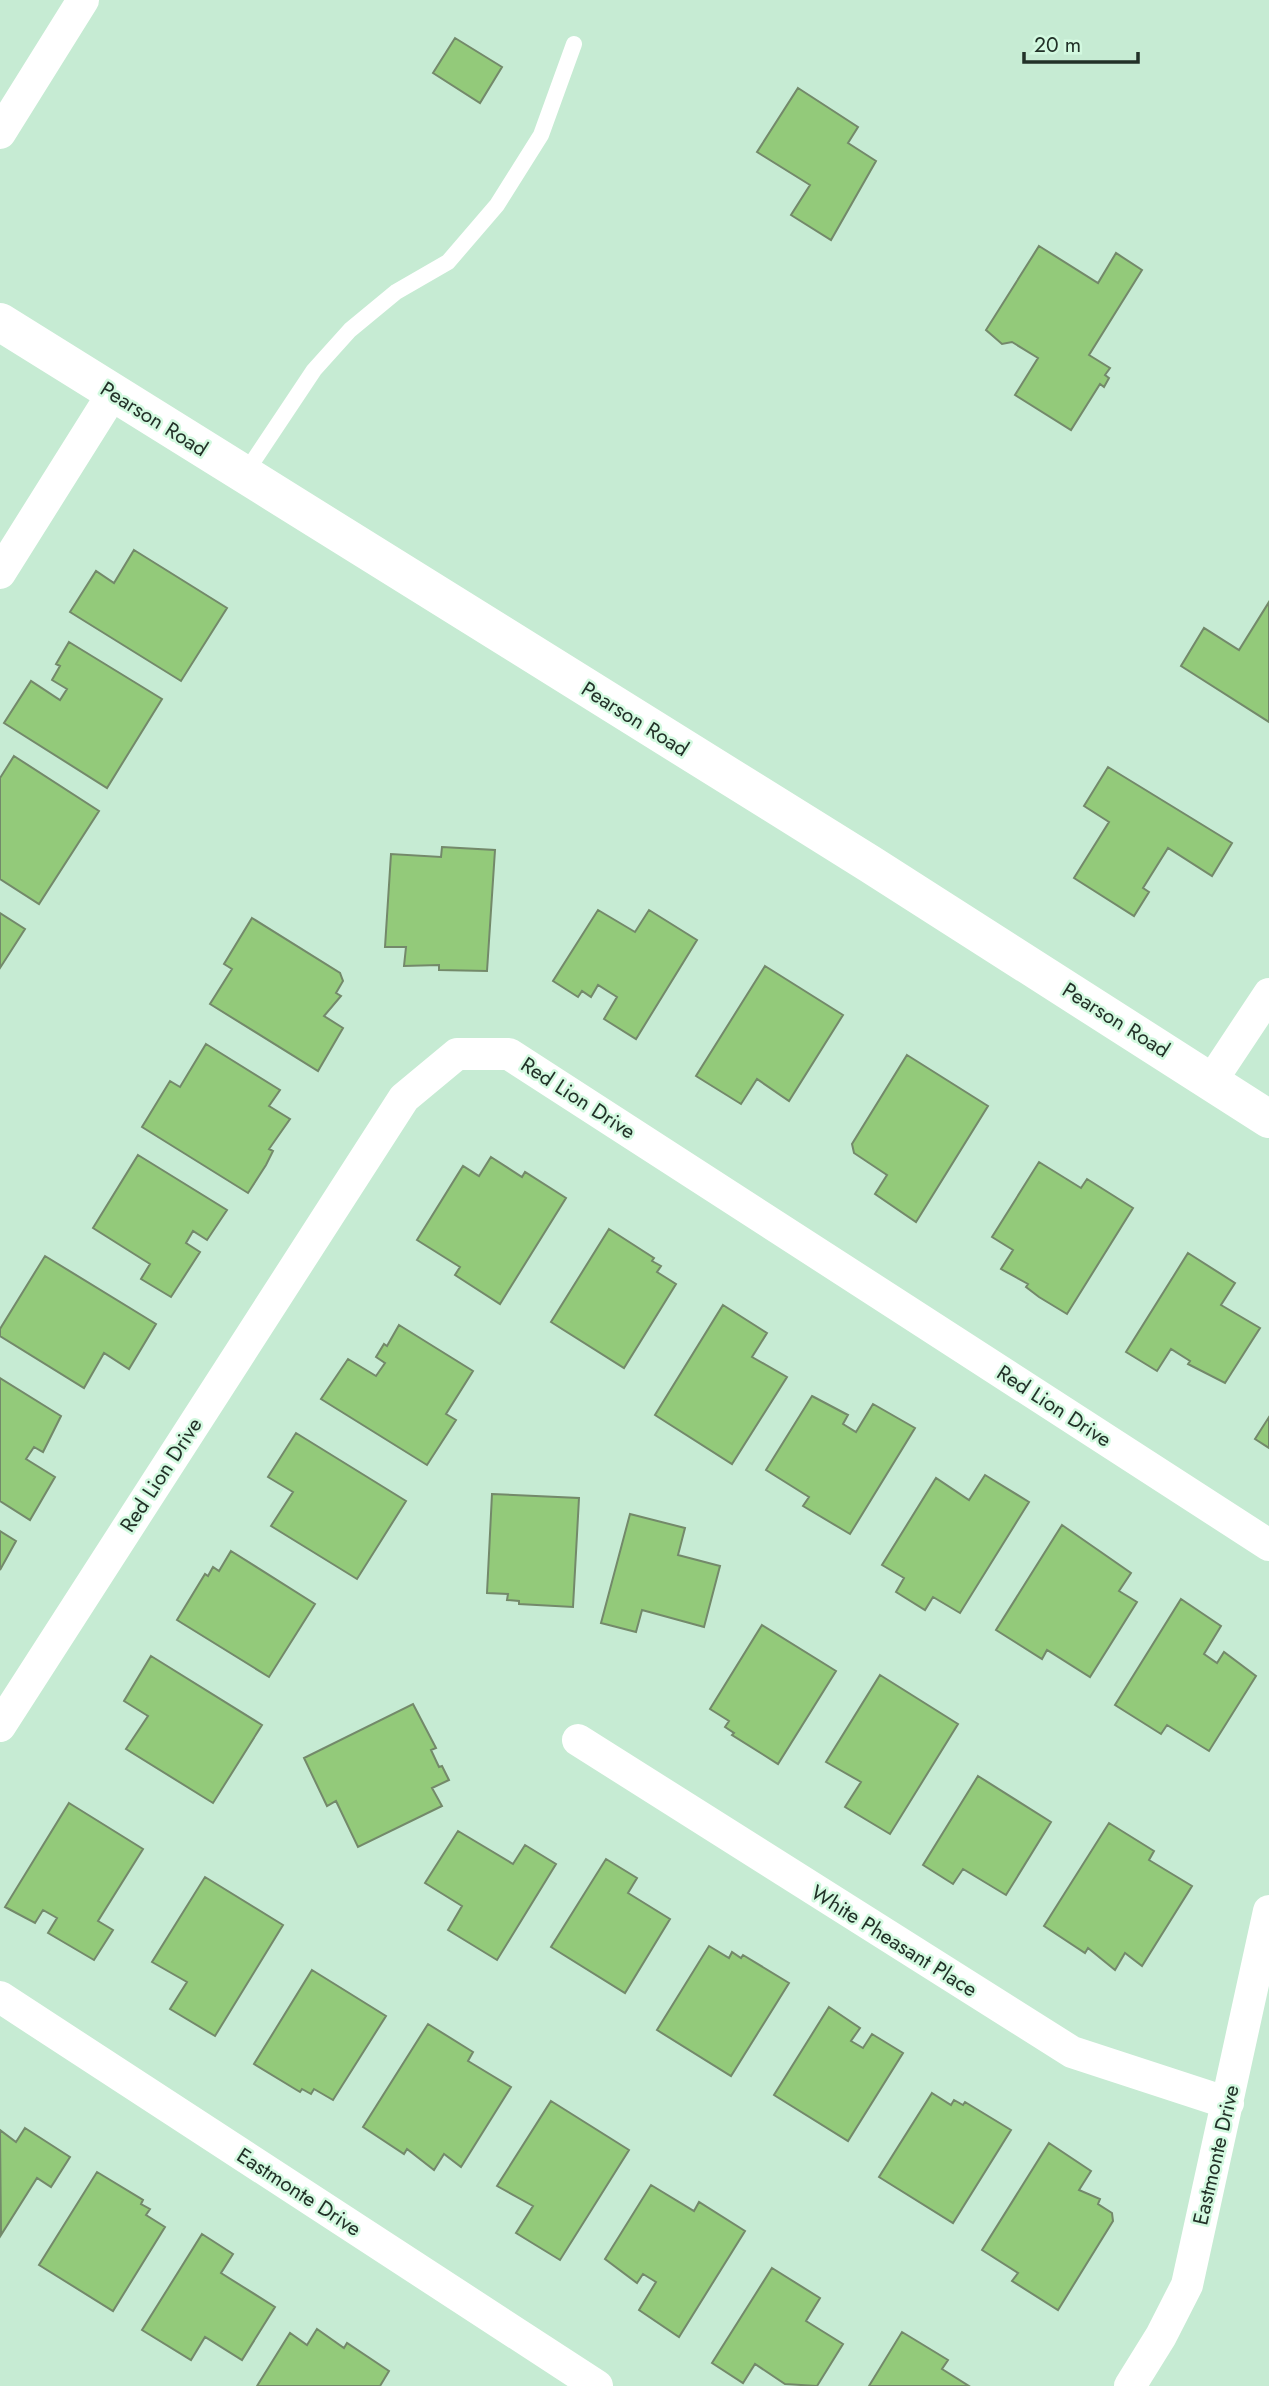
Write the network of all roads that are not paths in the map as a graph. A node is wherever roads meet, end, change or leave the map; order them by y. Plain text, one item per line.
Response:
1 (83, 0) edge
2 (574, 44) dead end
3 (0, 133) edge
4 (0, 322) edge
5 (113, 393) junction
6 (244, 475) junction
7 (0, 573) edge
8 (1269, 994) edge
9 (1212, 1080) junction
10 (1269, 1119) edge
11 (1269, 1545) edge
12 (0, 1726) edge
13 (578, 1740) dead end
14 (1269, 1910) edge
15 (0, 1997) edge
16 (1228, 2103) junction
17 (597, 2386) edge
18 (1130, 2386) edge

1 - 3 street
2 - 6 lane
4 - 5 street, Pearson Road
5 - 6 street, Pearson Road
5 - 7 street
6 - 9 street, Pearson Road
8 - 9 street
9 - 10 street, Pearson Road
11 - 12 street, Red Lion Drive
13 - 16 street, White Pheasant Place
14 - 16 street, Eastmonte Drive
15 - 17 street, Eastmonte Drive
16 - 18 street, Eastmonte Drive

